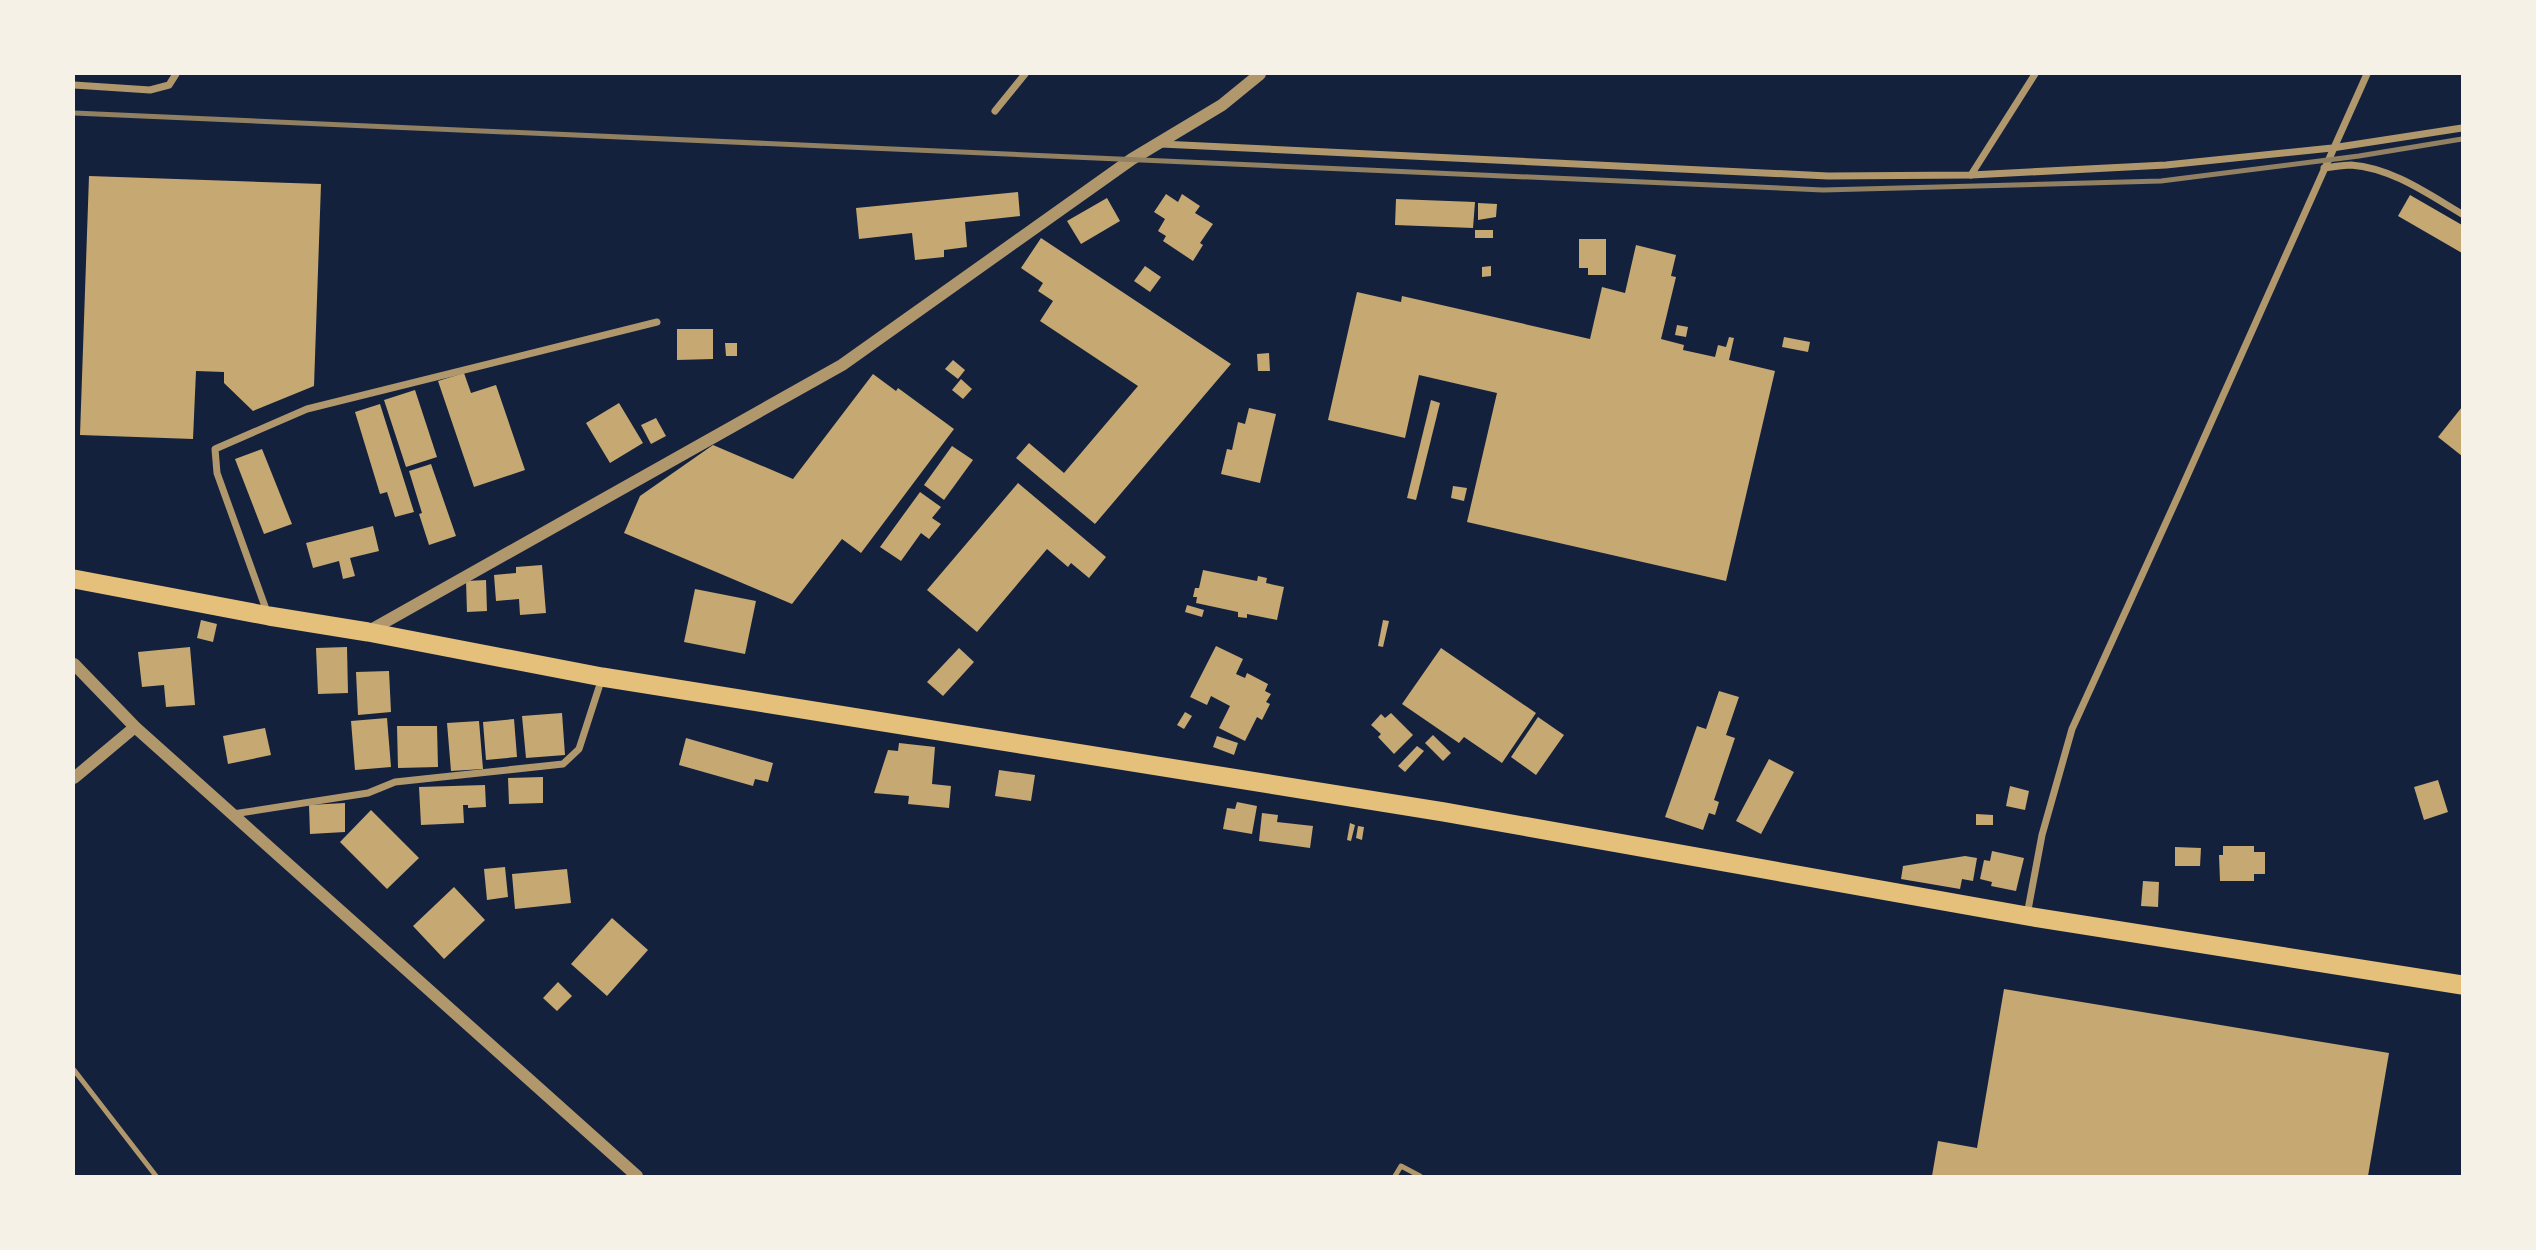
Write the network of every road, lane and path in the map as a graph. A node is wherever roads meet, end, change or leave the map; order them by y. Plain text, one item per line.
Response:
1 (176, 74) edge
2 (1025, 74) edge
3 (1260, 74) edge
4 (2035, 74) edge
5 (2367, 74) edge
6 (74, 85) edge
7 (995, 111) dead end
8 (2462, 128) edge
9 (1158, 144) junction
10 (2332, 148) junction
11 (2324, 168) junction
12 (1971, 175) junction
13 (2462, 214) edge
14 (657, 322) dead end
15 (74, 579) edge
16 (269, 616) junction
17 (369, 632) junction
18 (74, 664) edge
19 (602, 677) junction
20 (135, 727) junction
21 (74, 778) edge
22 (232, 814) junction
23 (2027, 916) junction
24 (2462, 985) edge
25 (74, 1070) edge
26 (156, 1177) edge
27 (637, 1177) edge
28 (1395, 1177) edge
29 (1420, 1177) edge

1 - 6 street
2 - 7 street
3 - 9 street
4 - 12 street
5 - 10 street
8 - 10 street
9 - 12 street
9 - 17 street
10 - 11 street
10 - 12 street
11 - 13 street
11 - 23 street
14 - 16 street
15 - 16 highway
16 - 17 highway
17 - 19 highway
18 - 20 street
19 - 22 street
19 - 23 highway
20 - 21 street
20 - 22 street
22 - 27 street
23 - 24 highway
25 - 26 lane
28 - 29 lane

